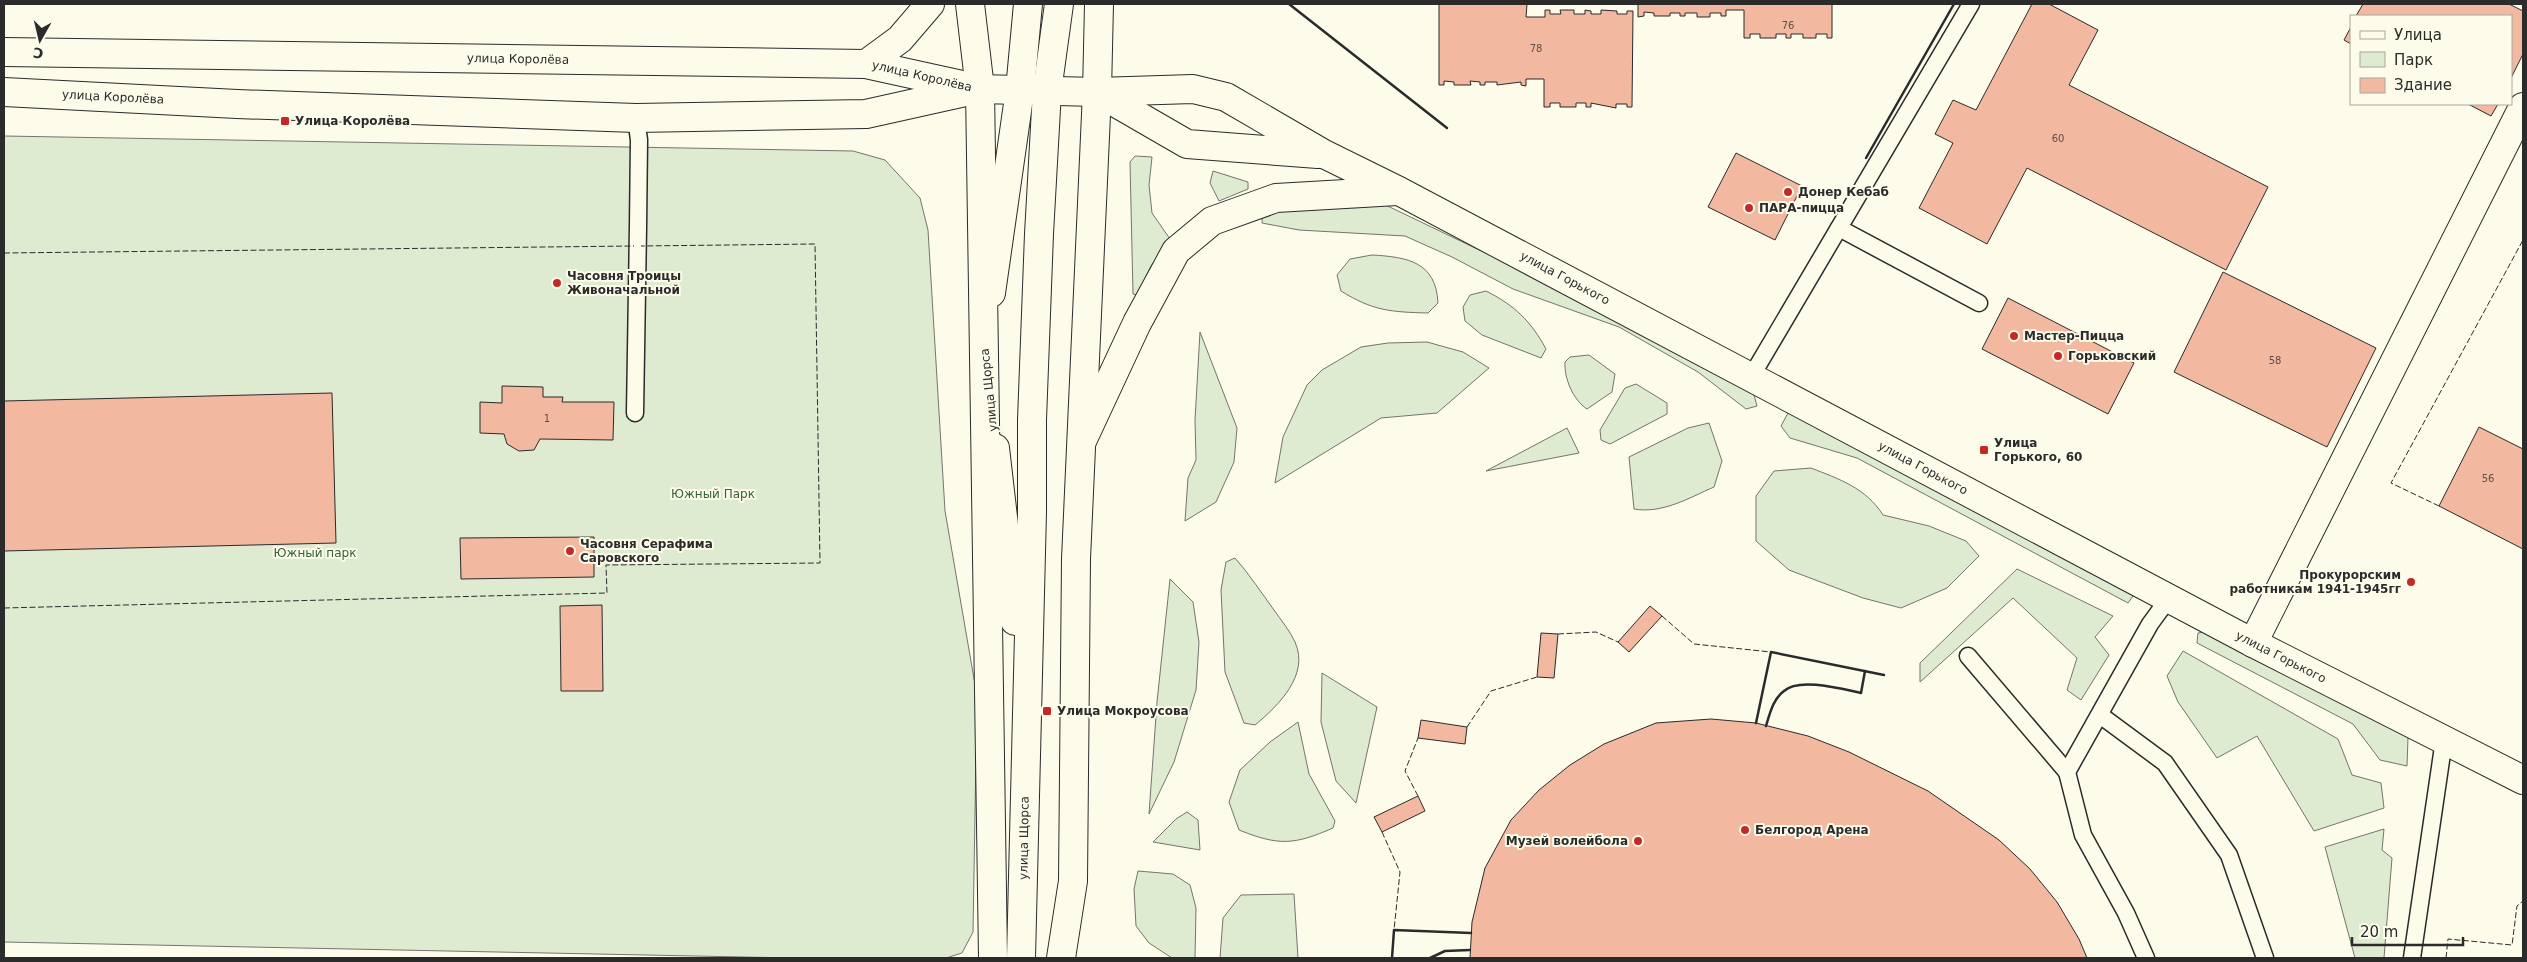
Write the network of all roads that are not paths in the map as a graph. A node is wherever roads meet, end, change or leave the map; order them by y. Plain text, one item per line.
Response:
1 (930, 4) edge
2 (970, 4) edge
3 (1028, 4) edge
4 (1059, 4) edge
5 (1098, 4) edge
6 (1971, 4) edge
7 (4, 52) edge
8 (866, 64) junction
9 (980, 89) junction
10 (1020, 90) junction
11 (1047, 91) junction
12 (4, 92) edge
13 (1097, 92) junction
14 (2523, 107) edge
15 (636, 118) junction
16 (1324, 154) junction
17 (1400, 190) junction
18 (1839, 228) junction
19 (1979, 303) dead end
20 (984, 346) junction
21 (1752, 377) junction
22 (635, 413) dead end
23 (1082, 441) junction
24 (2168, 598) junction
25 (2253, 643) junction
26 (1968, 656) dead end
27 (2100, 715) junction
28 (1026, 717) junction
29 (2444, 740) junction
30 (2067, 772) junction
31 (2523, 780) edge
32 (993, 958) edge
33 (1020, 958) edge
34 (1061, 958) edge
35 (2146, 958) edge
36 (2265, 958) edge
37 (2412, 958) edge

1 - 8 street
2 - 9 street
3 - 10 street, улица Щорса
4 - 11 street, улица Щорса
5 - 13 street
6 - 18 lane
7 - 8 street, улица Королёва
8 - 9 street, улица Королёва
9 - 10 street
9 - 15 street, улица Королёва
9 - 20 street
10 - 11 street
10 - 20 street, улица Щорса
11 - 13 street
11 - 28 street, улица Щорса
12 - 15 street, улица Королёва
13 - 16 street, улица Горького
13 - 16 street, улица Горького
13 - 23 street
14 - 25 street
15 - 22 lane
16 - 17 street, улица Горького
17 - 21 street, улица Горького
17 - 23 street
18 - 19 lane
18 - 21 lane
20 - 28 street, улица Щорса
20 - 32 street
21 - 24 street, улица Горького
23 - 34 street
24 - 25 street, улица Горького
24 - 27 lane
25 - 29 street, улица Горького
26 - 30 lane
27 - 30 lane
27 - 36 lane
28 - 33 street, улица Щорса
29 - 31 street, улица Горького
29 - 37 lane
30 - 35 lane

